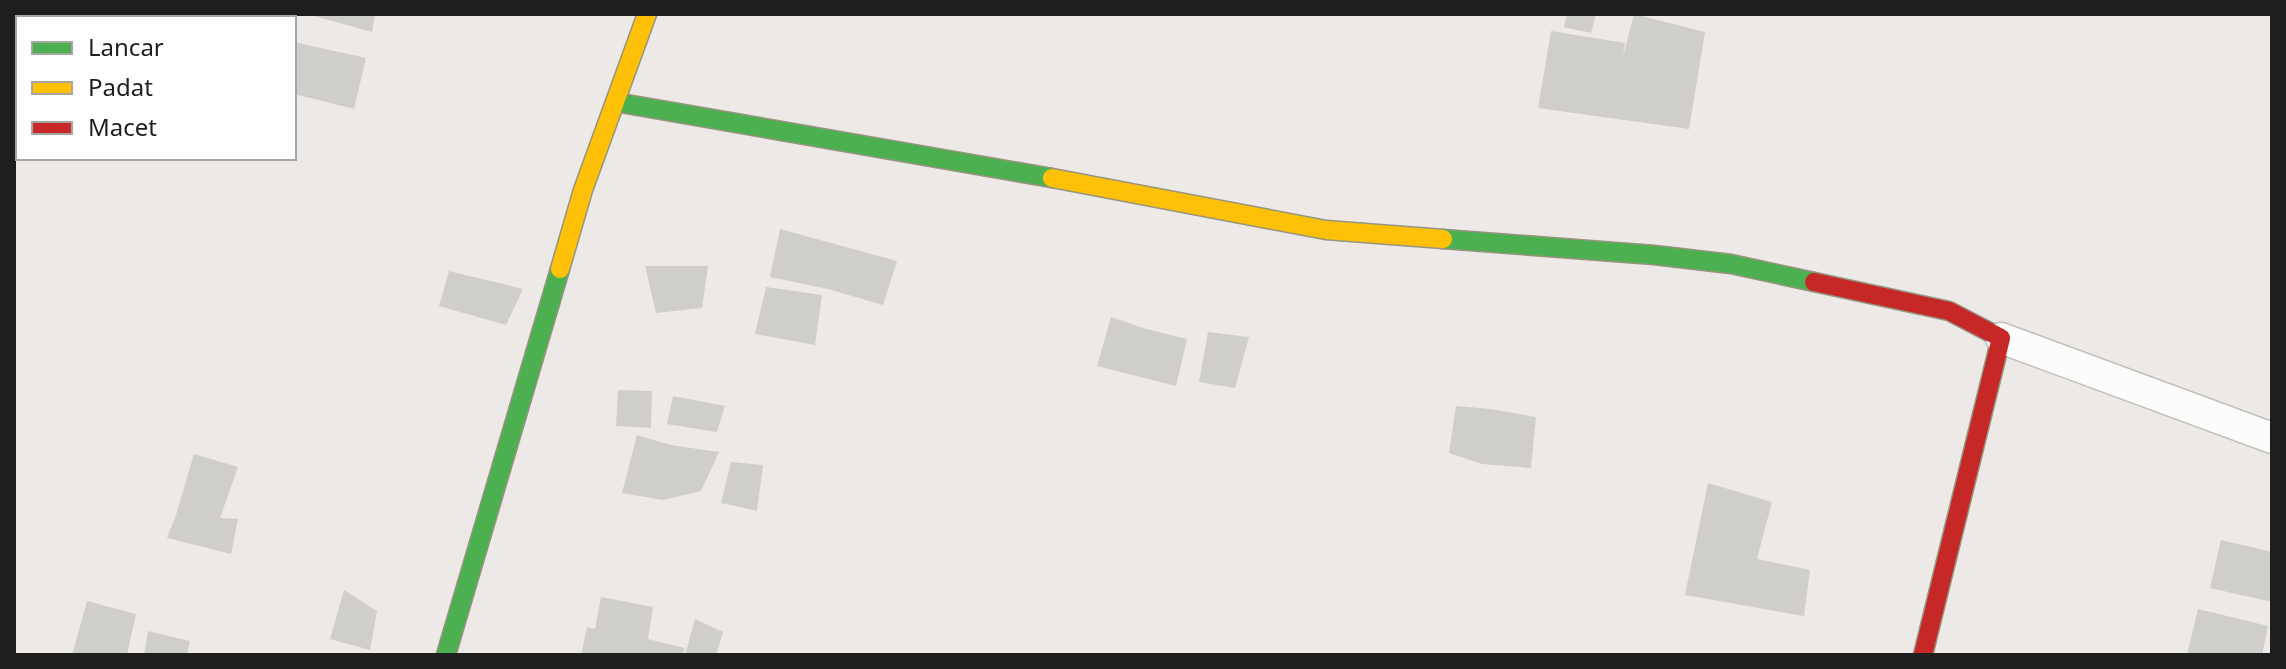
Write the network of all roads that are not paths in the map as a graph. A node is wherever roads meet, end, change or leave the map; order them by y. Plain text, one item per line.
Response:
1 (647, 14) edge
2 (615, 102) junction
3 (2001, 338) junction
4 (2272, 438) edge
5 (446, 655) edge
6 (1923, 655) edge

1 - 2 street
2 - 3 street
2 - 5 street
3 - 4 street
3 - 6 street

